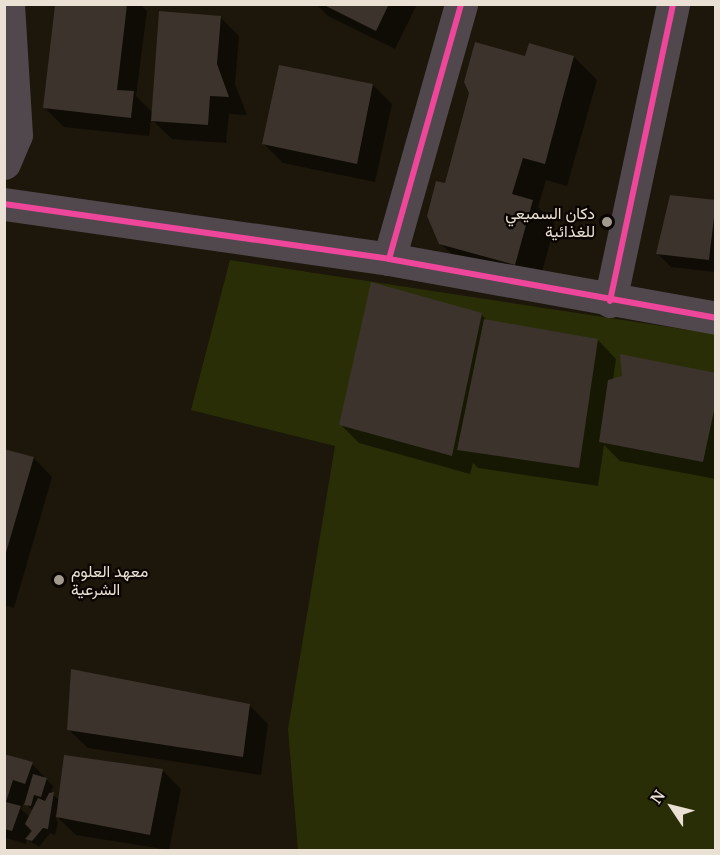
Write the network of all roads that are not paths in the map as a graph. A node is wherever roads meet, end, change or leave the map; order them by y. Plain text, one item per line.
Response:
1 (8, 4) edge
2 (461, 4) edge
3 (673, 4) edge
4 (4, 163) edge
5 (4, 204) edge
6 (389, 259) junction
7 (610, 301) junction
8 (716, 318) edge

1 - 4 street
2 - 6 street
3 - 7 street
5 - 6 street
6 - 7 street
7 - 8 street

